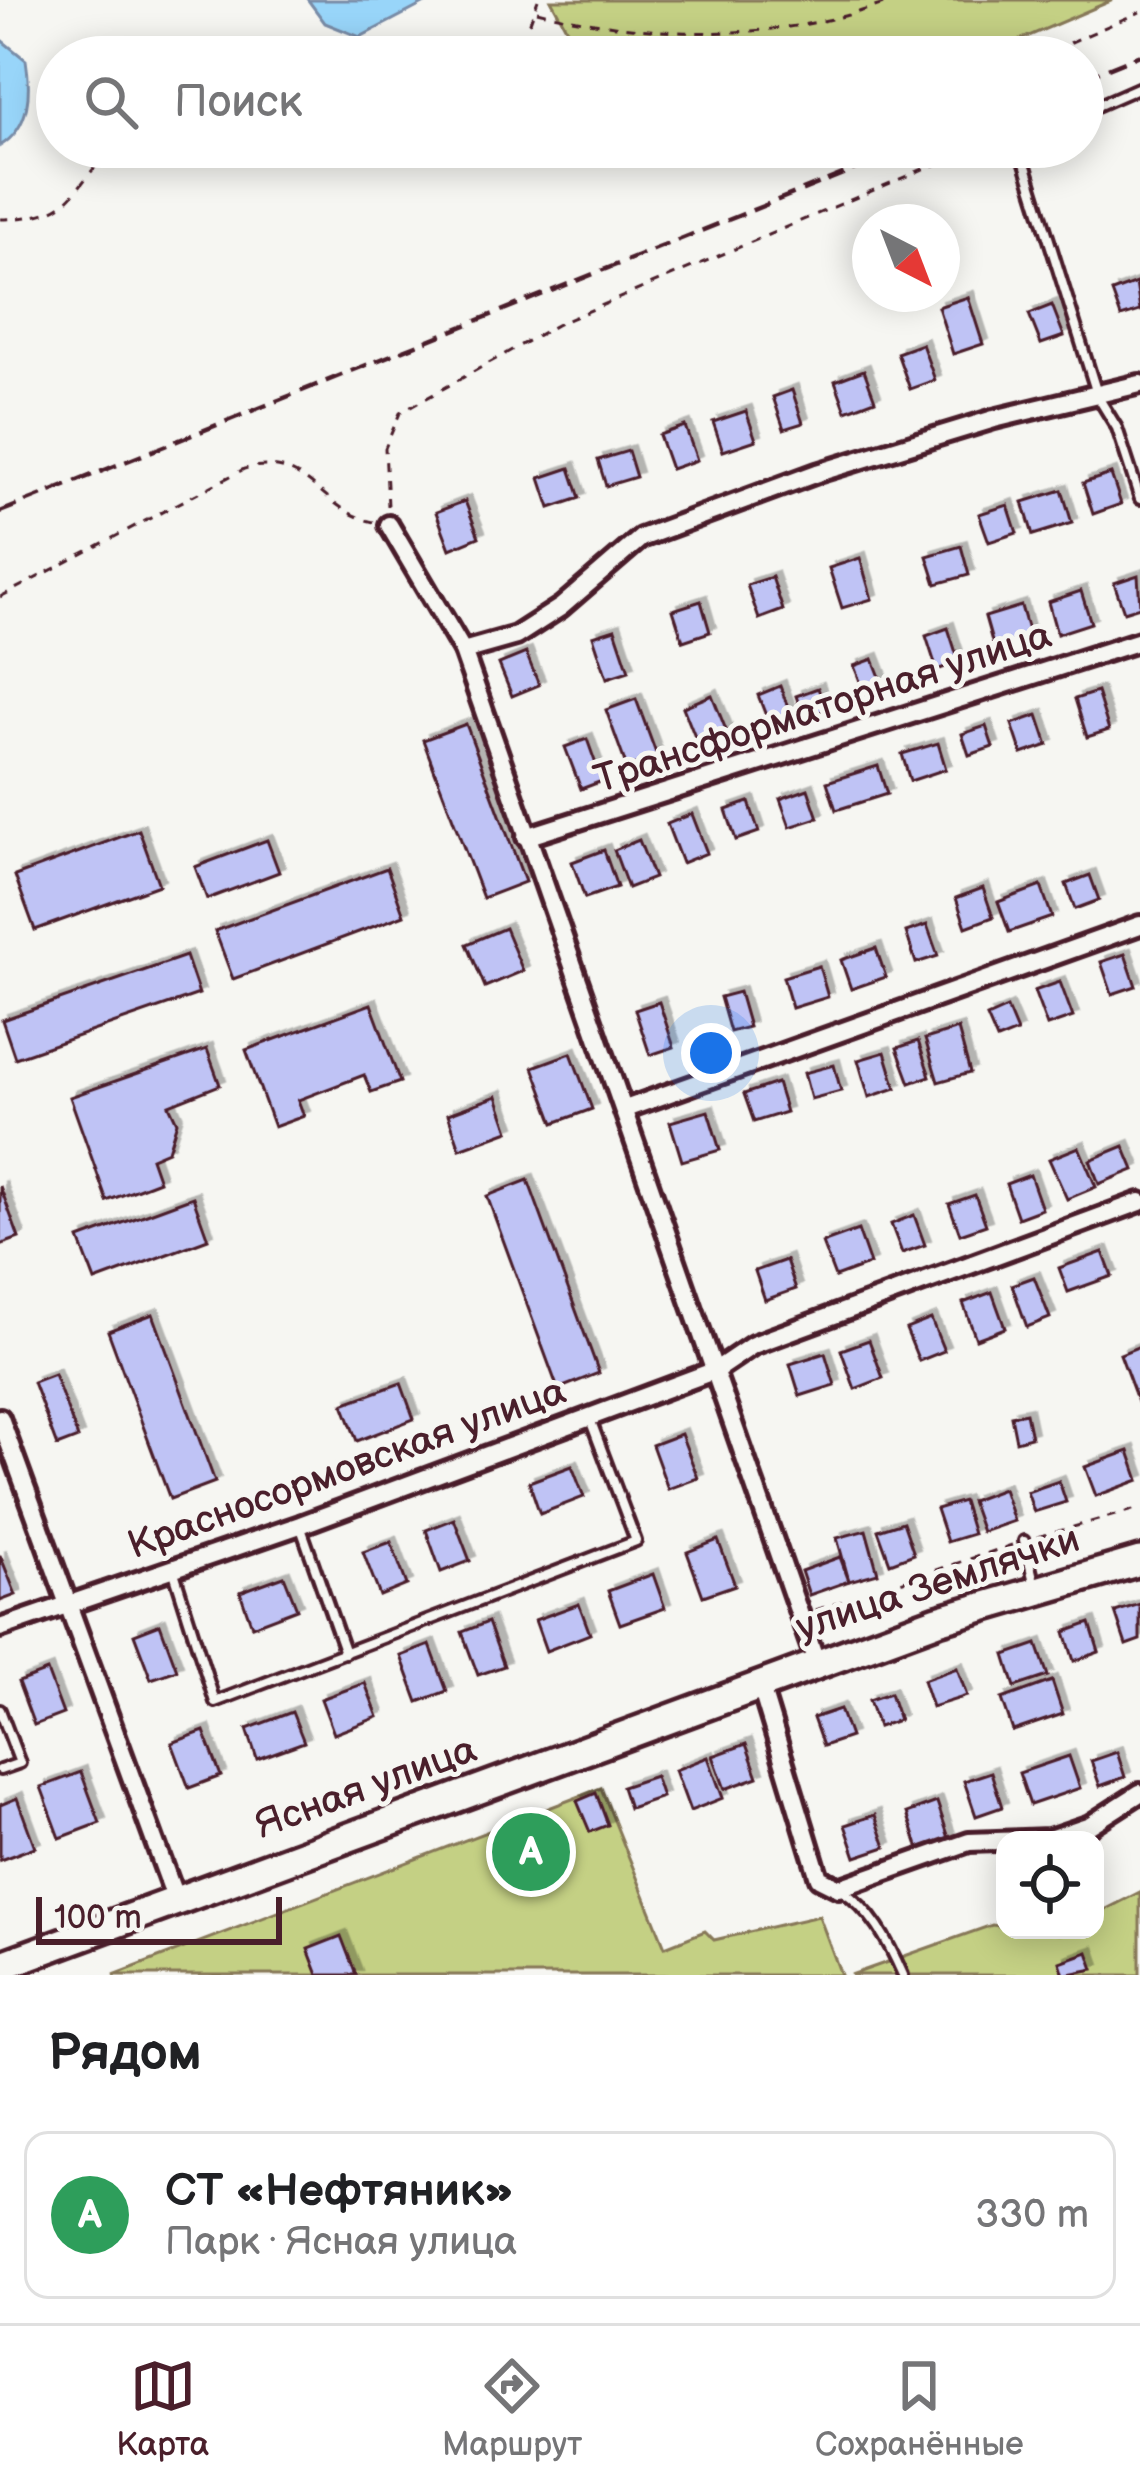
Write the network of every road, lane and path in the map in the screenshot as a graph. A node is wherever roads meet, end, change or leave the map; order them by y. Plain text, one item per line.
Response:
1 (538, 0) edge
2 (895, 0) edge
3 (537, 11) junction
4 (1140, 12) edge
5 (526, 36) edge
6 (1085, 36) edge
7 (1140, 87) edge
8 (1104, 103) edge
9 (98, 168) edge
10 (926, 168) edge
11 (1027, 168) edge
12 (0, 219) edge
13 (1140, 384) edge
14 (1098, 397) junction
15 (1140, 500) edge
16 (389, 525) junction
17 (0, 597) edge
18 (1140, 641) edge
19 (463, 651) junction
20 (526, 837) junction
21 (1140, 925) edge
22 (625, 1109) junction
23 (1140, 1202) edge
24 (716, 1370) junction
25 (0, 1418) edge
26 (590, 1418) junction
27 (1140, 1508) edge
28 (300, 1525) junction
29 (1024, 1541) junction
30 (1140, 1561) edge
31 (172, 1567) junction
32 (1036, 1589) junction
33 (69, 1602) junction
34 (800, 1615) junction
35 (0, 1628) edge
36 (344, 1653) junction
37 (817, 1664) junction
38 (760, 1684) junction
39 (0, 1710) edge
40 (0, 1770) edge
41 (1140, 1793) edge
42 (839, 1888) junction
43 (176, 1900) junction
44 (0, 1966) edge
45 (903, 1975) edge

1 - 3 path
2 - 3 path
3 - 5 path
4 - 6 path
7 - 8 lane
9 - 12 path
10 - 16 path
11 - 14 lane
13 - 14 street
14 - 15 lane
14 - 19 street
16 - 17 path
16 - 19 street
18 - 20 street, Трансформаторная улица
19 - 20 street
20 - 22 street
21 - 22 street
22 - 24 street
23 - 24 street, Красносормовская улица
24 - 26 street, Красносормовская улица
24 - 34 street
25 - 33 street
26 - 28 street, Красносормовская улица
26 - 36 lane
27 - 29 path
28 - 31 street, Красносормовская улица
28 - 36 lane
29 - 32 lane
29 - 34 path
30 - 32 main road, улица Землячки
31 - 33 street, Красносормовская улица
31 - 36 lane
32 - 37 main road, улица Землячки
33 - 35 street, Красносормовская улица
33 - 43 street
34 - 37 street
37 - 38 main road, улица Землячки
38 - 42 street
38 - 43 main road, Ясная улица
39 - 40 lane
41 - 42 street
42 - 45 lane
43 - 44 main road, Ясная улица

